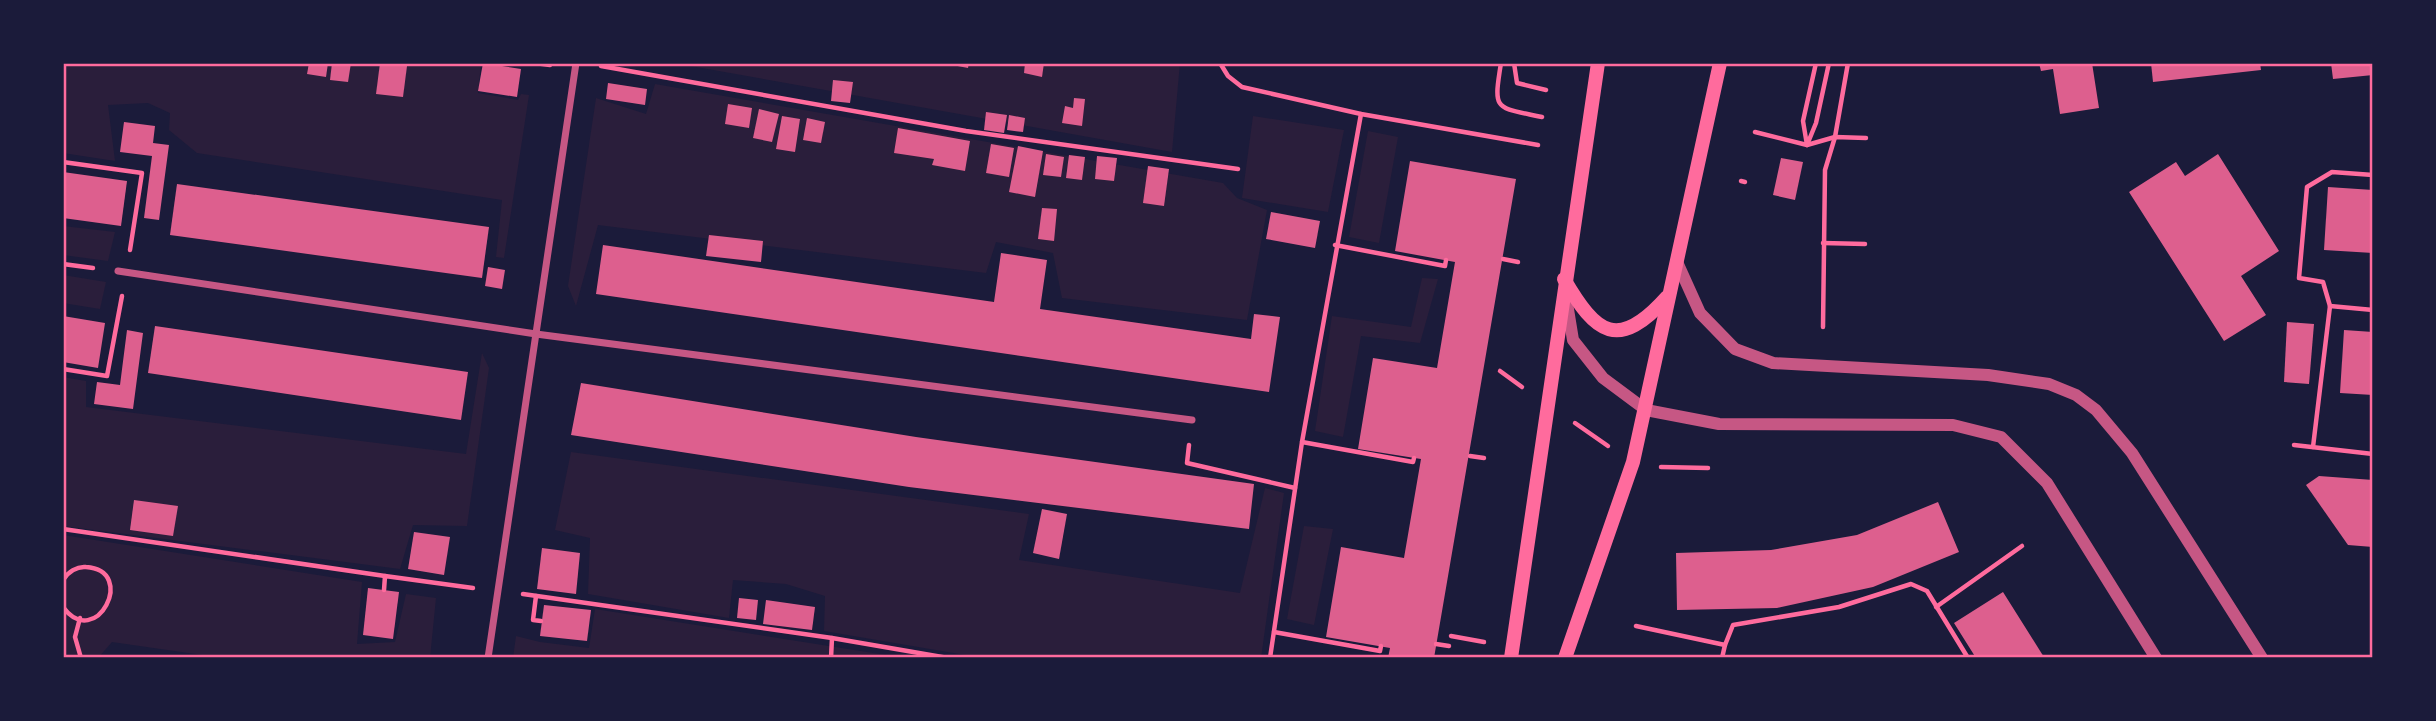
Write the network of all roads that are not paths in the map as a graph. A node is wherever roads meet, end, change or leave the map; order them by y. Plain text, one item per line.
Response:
1 (576, 63) edge
2 (1598, 63) edge
3 (1720, 63) edge
4 (1677, 262) junction
5 (122, 271) road end
6 (1564, 279) junction
7 (1668, 296) junction
8 (536, 334) junction
9 (1646, 410) junction
10 (1192, 420) road end
11 (488, 658) edge
12 (1511, 658) edge
13 (1565, 658) edge
14 (2156, 658) edge
15 (2262, 658) edge

1 - 8 street
2 - 6 main road
3 - 4 main road
4 - 7 main road
4 - 15 street
5 - 8 street
6 - 7 main road
6 - 9 street
6 - 12 main road
7 - 9 main road
8 - 10 street
8 - 11 street
9 - 13 main road
9 - 14 street

